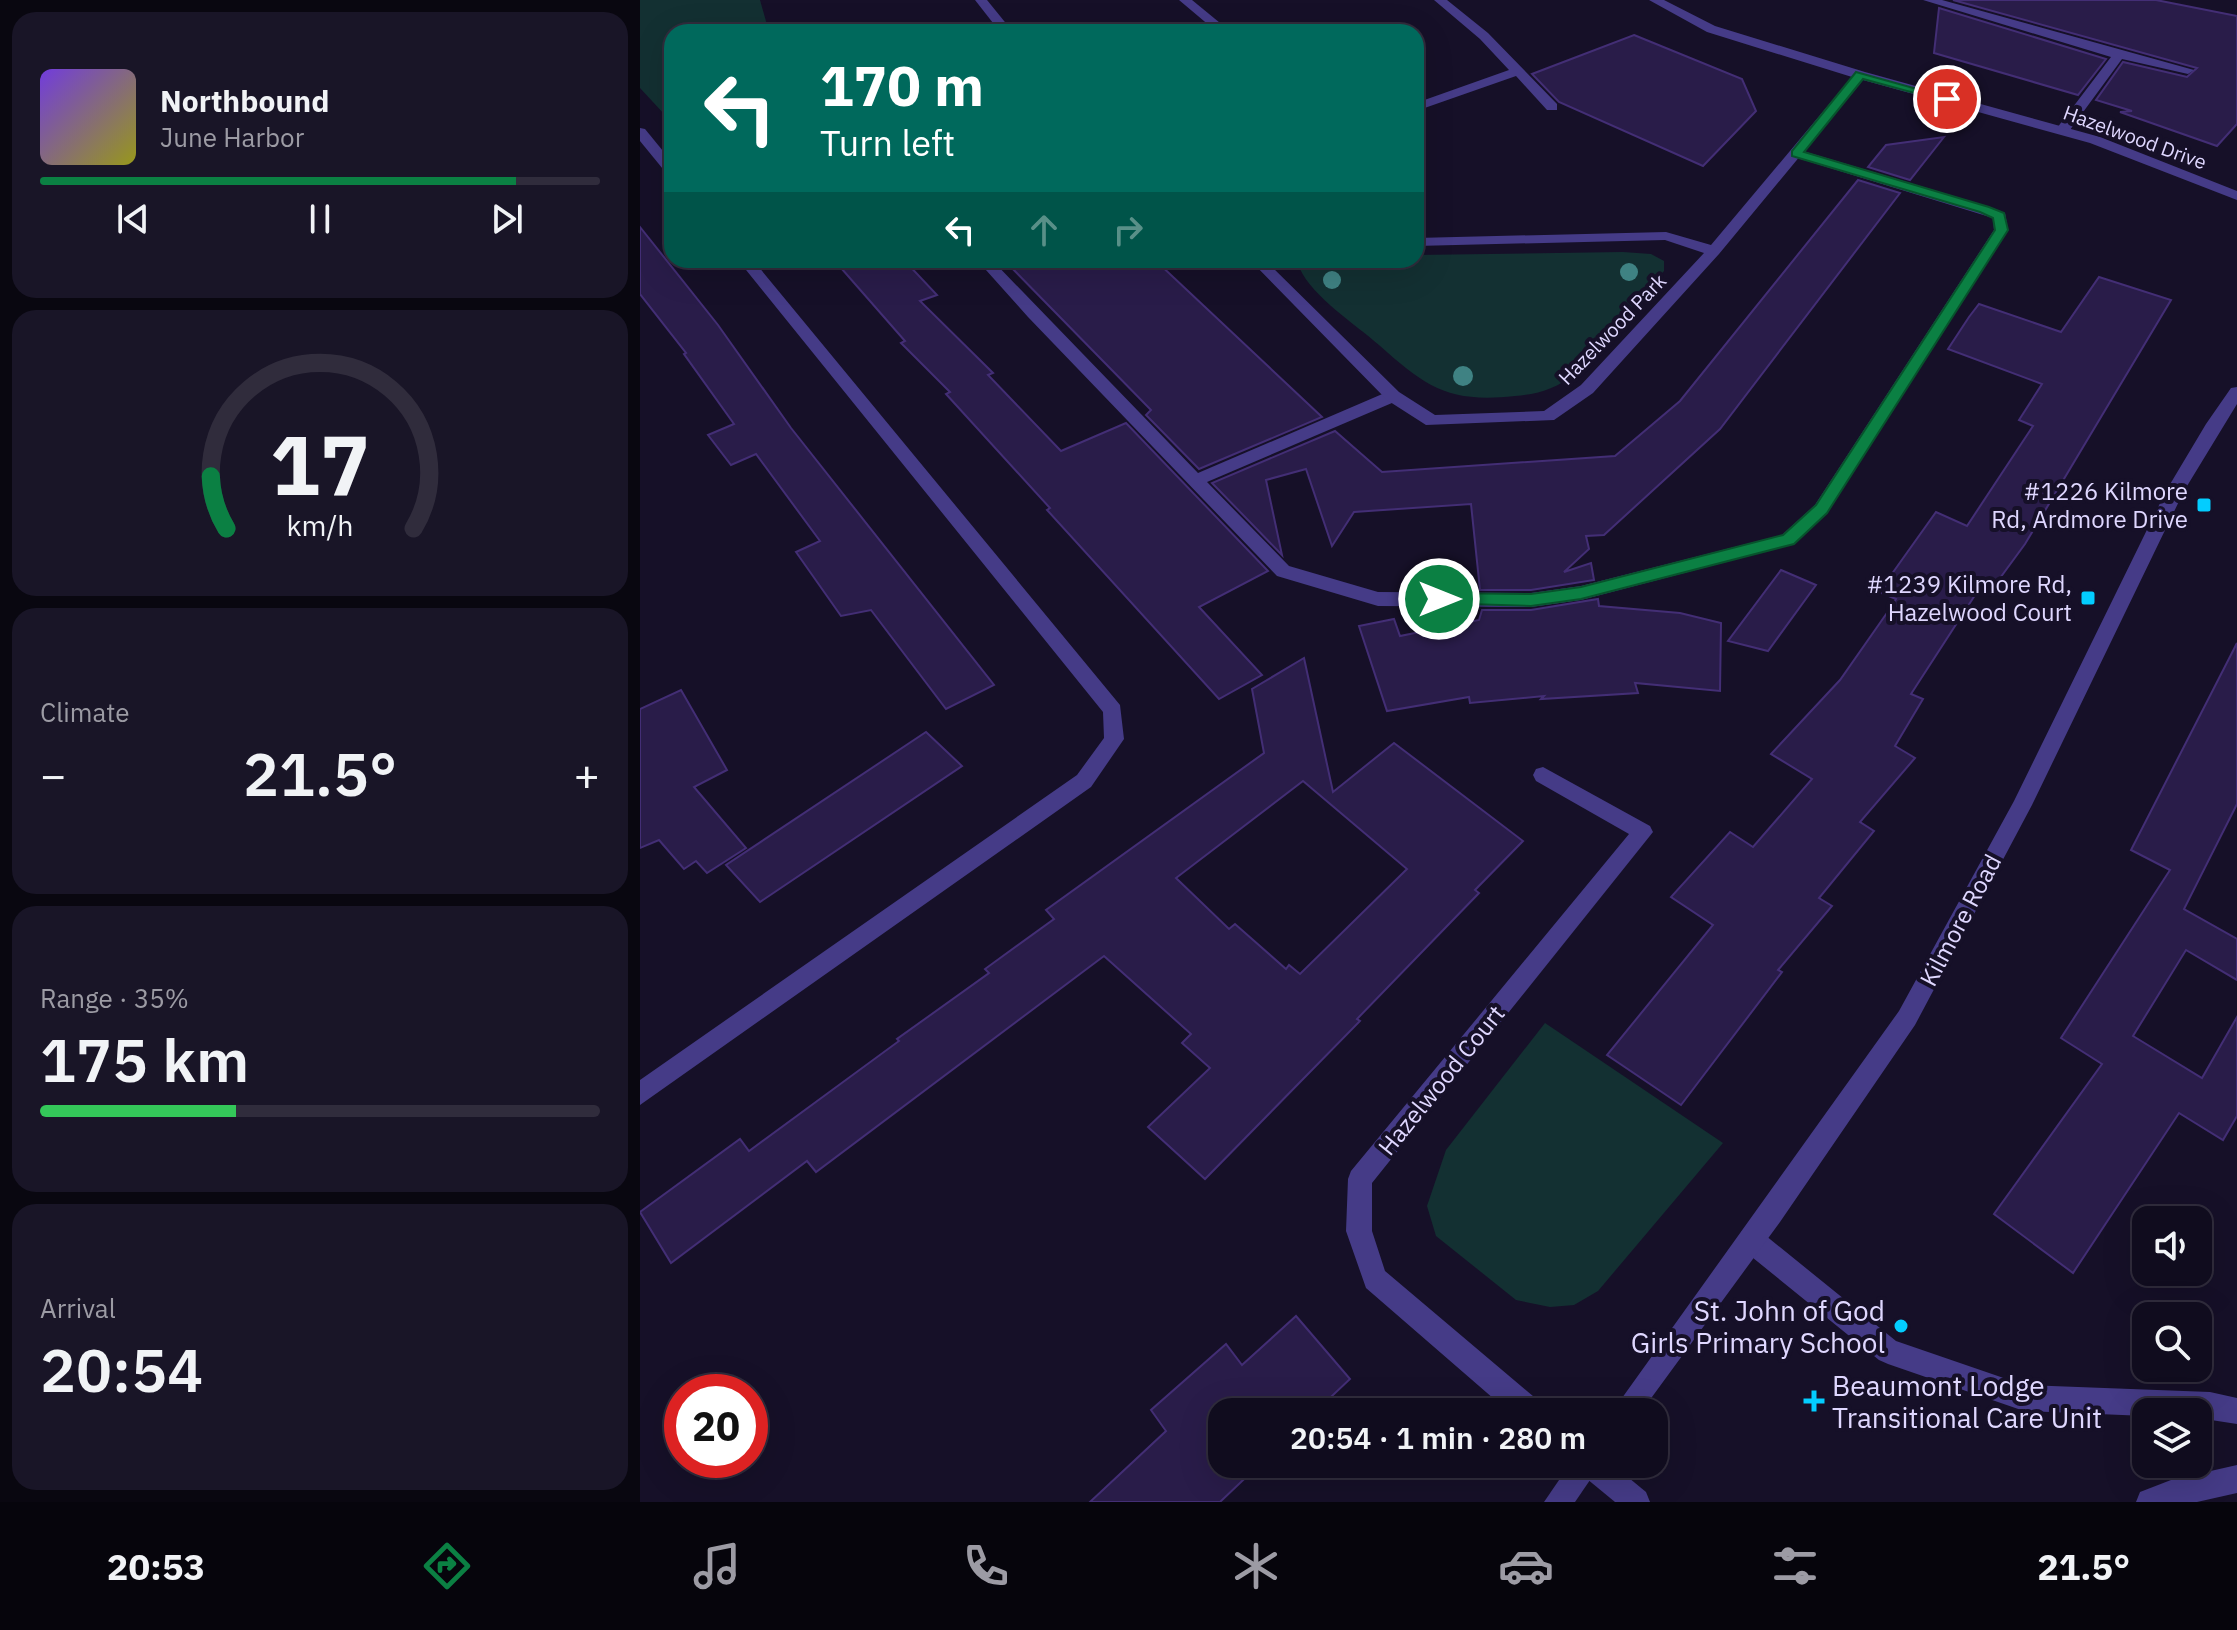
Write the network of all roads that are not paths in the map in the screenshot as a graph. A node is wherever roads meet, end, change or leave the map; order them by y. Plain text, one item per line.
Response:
1 (981, 0) edge
2 (1185, 0) edge
3 (1440, 0) edge
4 (1655, 0) edge
5 (1929, 0) edge
6 (1000, 24) edge
7 (1215, 24) edge
8 (2119, 55) junction
9 (2188, 70) dead end
10 (1519, 71) junction
11 (1860, 75) junction
12 (1424, 104) edge
13 (1552, 107) dead end
14 (2062, 131) junction
15 (640, 132) edge
16 (1796, 153) junction
17 (664, 161) edge
18 (2237, 196) edge
19 (1424, 242) edge
20 (1714, 251) junction
21 (752, 268) edge
22 (992, 268) edge
23 (1265, 268) edge
24 (1393, 396) junction
25 (2236, 396) edge
26 (1194, 481) junction
27 (1543, 775) dead end
28 (640, 1094) edge
29 (1751, 1240) junction
30 (1514, 1398) edge
31 (1635, 1398) edge
32 (2237, 1411) edge
33 (1578, 1478) edge
34 (1606, 1478) edge
35 (2237, 1479) edge
36 (1558, 1502) edge
37 (1636, 1502) edge
38 (2150, 1502) edge

1 - 6 street
2 - 7 street
3 - 10 street
4 - 11 street, Hazelwood Drive
5 - 8 street
8 - 9 street
8 - 14 street
10 - 12 street
10 - 13 street
11 - 14 street, Hazelwood Drive
11 - 16 street, Hazelwood Park
14 - 18 street, Hazelwood Drive
15 - 17 street
16 - 20 street, Hazelwood Park
16 - 26 street
19 - 20 street, Hazelwood Park
20 - 24 street, Hazelwood Park
21 - 28 street
22 - 26 street
23 - 24 street, Hazelwood Park
24 - 26 street
25 - 29 street, Kilmore Road
27 - 30 street, Hazelwood Court
29 - 31 street, Kilmore Road
29 - 32 street
33 - 36 street
34 - 37 street
35 - 38 street

